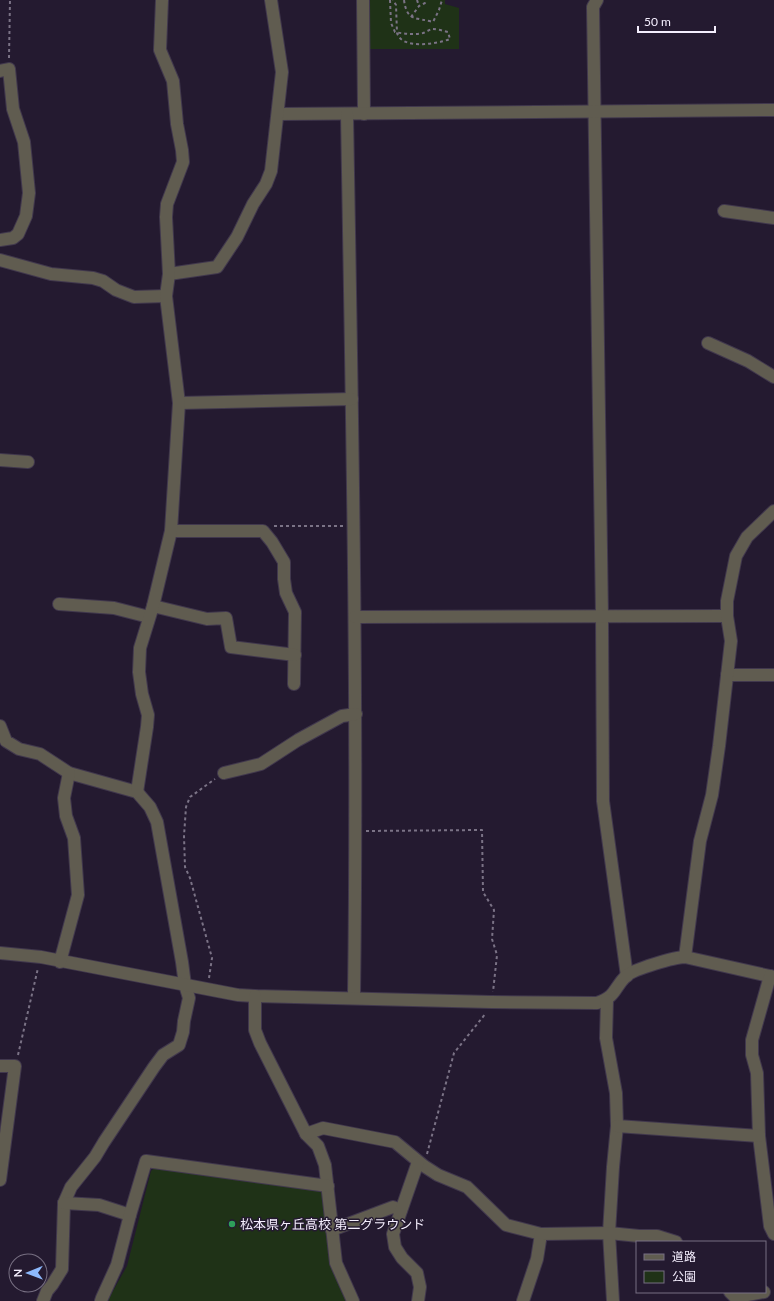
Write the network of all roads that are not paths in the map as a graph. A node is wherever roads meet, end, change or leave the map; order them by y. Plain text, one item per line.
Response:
1 (162, 0) edge
2 (271, 0) edge
3 (363, 0) edge
4 (597, 0) edge
5 (5, 70) edge
6 (774, 110) edge
7 (594, 112) junction
8 (278, 114) junction
9 (347, 114) junction
10 (364, 114) junction
11 (724, 211) dead end
12 (774, 218) edge
13 (0, 240) edge
14 (0, 260) edge
15 (169, 274) junction
16 (166, 296) junction
17 (708, 343) dead end
18 (774, 377) edge
19 (352, 399) junction
20 (179, 403) junction
21 (0, 460) edge
22 (28, 462) dead end
23 (774, 511) edge
24 (171, 531) junction
25 (59, 604) dead end
26 (151, 612) junction
27 (727, 616) junction
28 (355, 617) junction
29 (602, 617) junction
30 (295, 655) junction
31 (727, 675) junction
32 (774, 675) edge
33 (294, 684) dead end
34 (356, 714) junction
35 (0, 726) edge
36 (69, 773) junction
37 (224, 773) road end
38 (137, 792) junction
39 (0, 954) edge
40 (685, 958) junction
41 (60, 962) junction
42 (627, 976) junction
43 (772, 976) edge
44 (185, 985) junction
45 (255, 996) junction
46 (354, 997) junction
47 (607, 1000) junction
48 (0, 1066) edge
49 (617, 1126) junction
50 (306, 1134) junction
51 (760, 1136) junction
52 (421, 1164) junction
53 (0, 1180) edge
54 (328, 1186) junction
55 (64, 1203) junction
56 (401, 1210) junction
57 (130, 1215) junction
58 (332, 1230) junction
59 (609, 1233) junction
60 (541, 1234) junction
61 (774, 1234) edge
62 (673, 1241) edge
63 (758, 1293) edge
64 (732, 1296) edge
65 (43, 1301) edge
66 (102, 1301) edge
67 (353, 1301) edge
68 (418, 1301) edge
69 (523, 1301) edge
70 (613, 1301) edge

1 - 15 street
2 - 8 street
3 - 10 street
4 - 7 street
5 - 13 street
6 - 7 street
7 - 10 street
7 - 29 street
8 - 9 street
8 - 15 street
9 - 10 street
9 - 19 street
11 - 12 street
14 - 16 street
15 - 16 street
16 - 20 street
17 - 18 street
19 - 20 street
19 - 28 street
20 - 24 street
21 - 22 street
23 - 27 street
24 - 26 street
24 - 30 street
25 - 26 street
26 - 30 street
26 - 38 street
27 - 29 street
27 - 31 street
28 - 29 street
28 - 34 street
29 - 42 street
30 - 33 street
31 - 32 street
31 - 40 street
34 - 37 street
34 - 46 street
35 - 36 street
36 - 38 street
36 - 41 street
38 - 44 street
39 - 41 street
40 - 42 street
40 - 43 street
41 - 44 street
42 - 47 street
43 - 51 street
44 - 45 street
44 - 55 street
45 - 46 street
45 - 50 street
46 - 47 street
47 - 49 street
48 - 53 street
49 - 51 street
49 - 59 street
50 - 52 street
50 - 54 street
51 - 61 street
52 - 56 street
52 - 60 street
54 - 57 street
54 - 58 street
55 - 57 street
55 - 65 street
56 - 58 street
56 - 68 street
57 - 66 street
58 - 67 street
59 - 60 street
59 - 62 street
59 - 70 street
60 - 69 street
63 - 64 street

